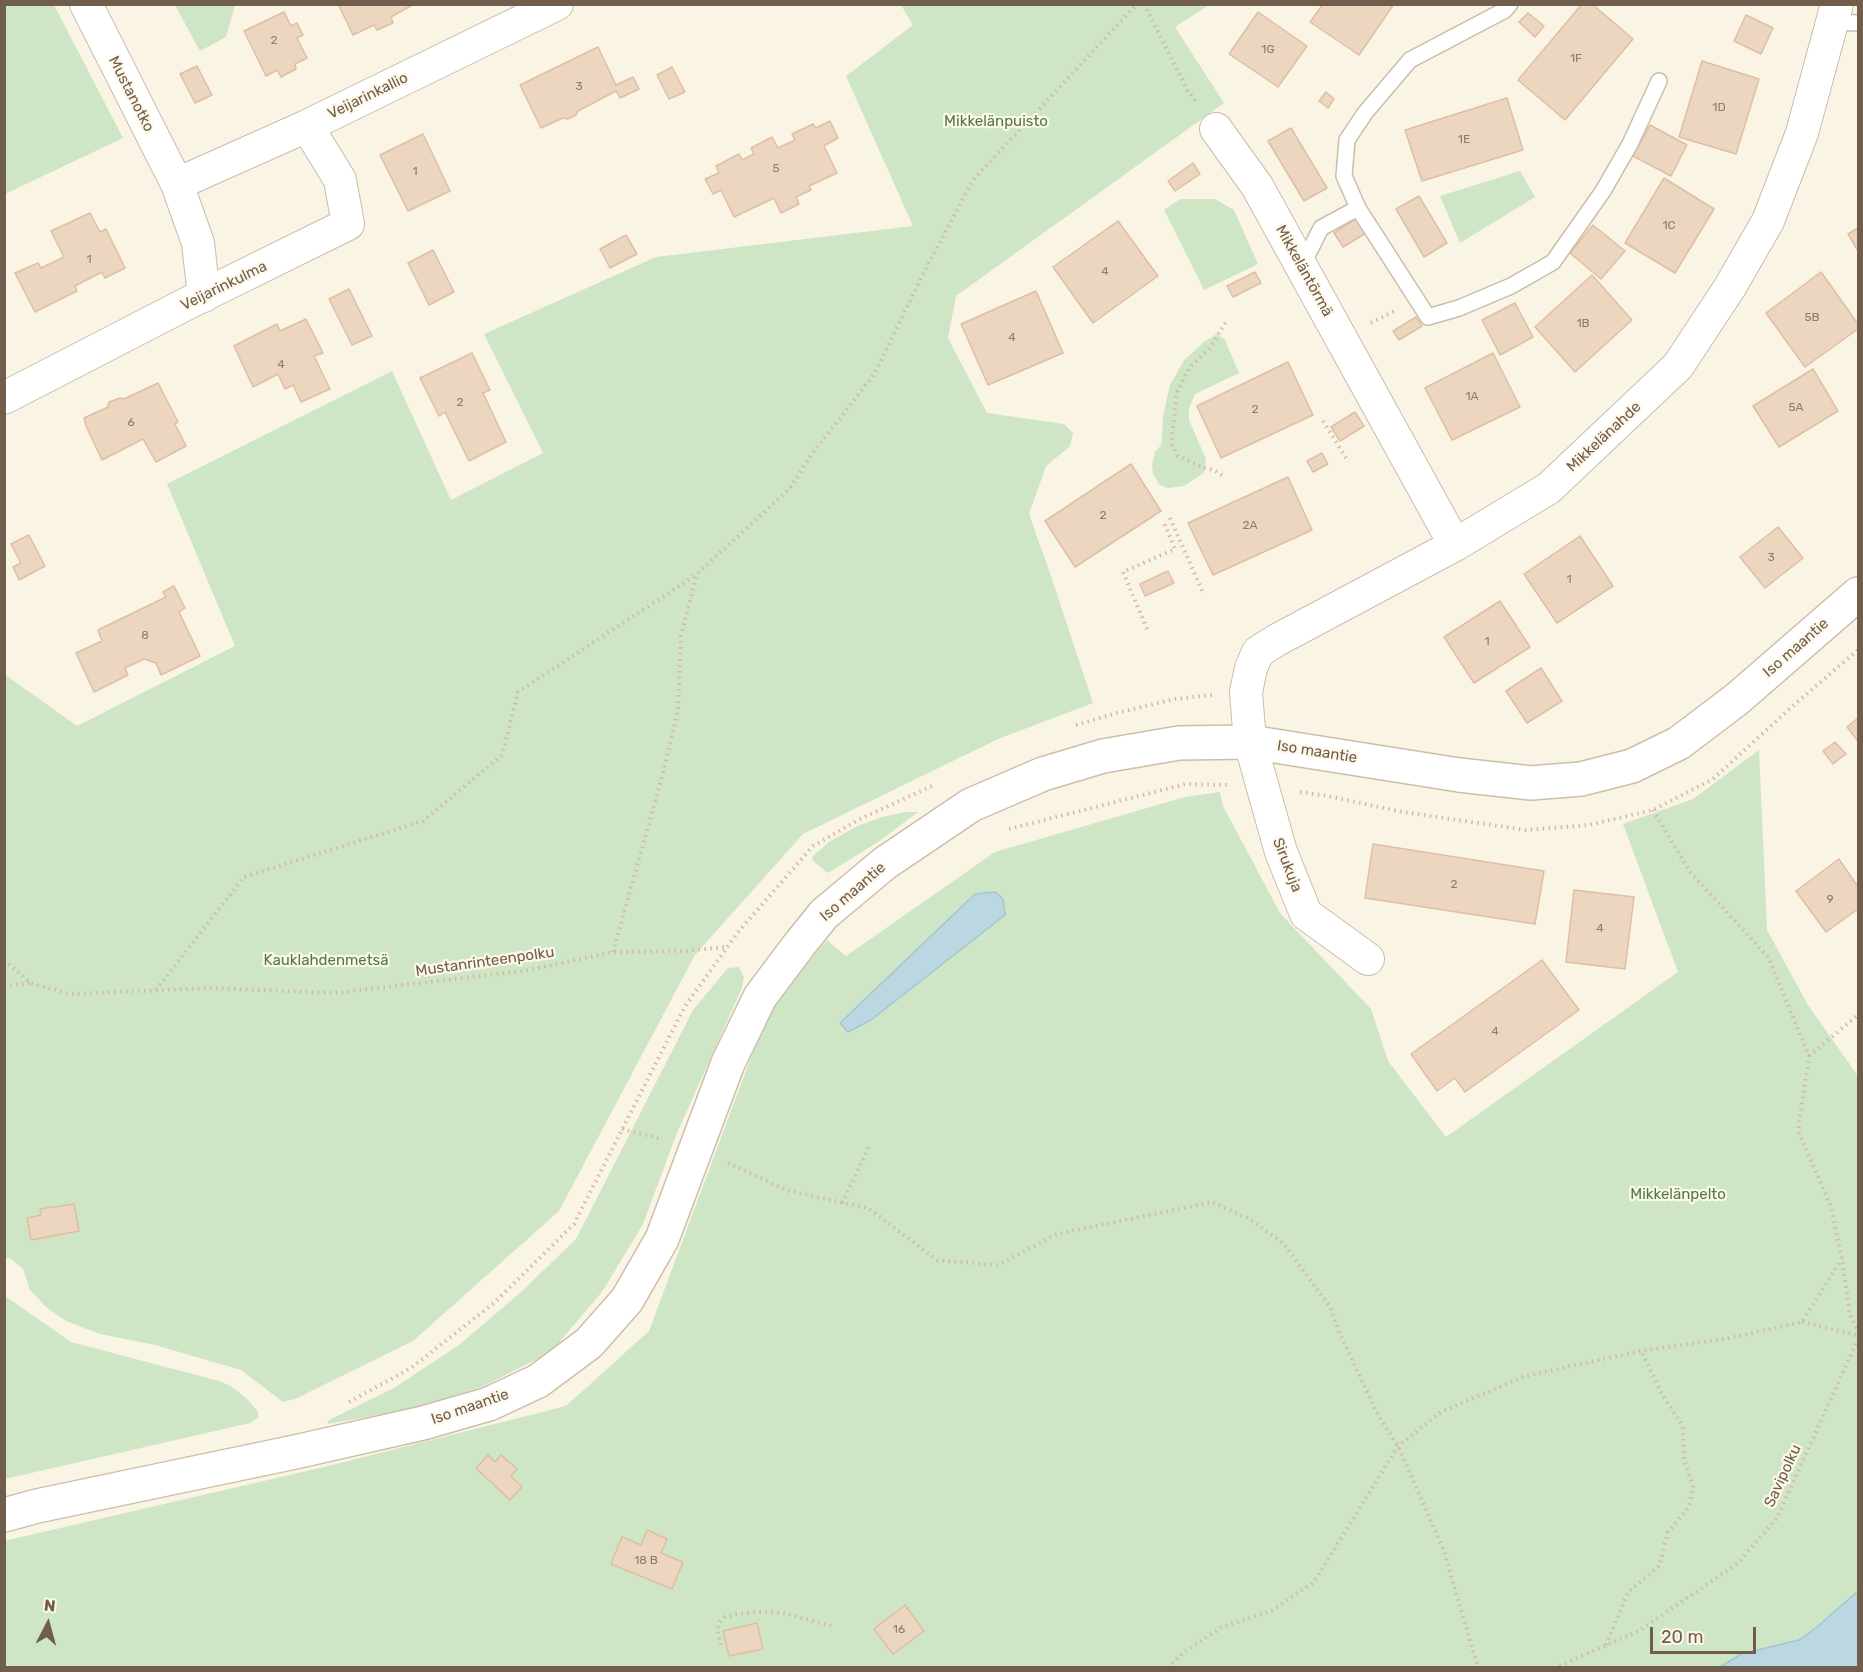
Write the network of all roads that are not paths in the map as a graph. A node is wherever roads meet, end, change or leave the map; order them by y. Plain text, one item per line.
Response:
1 (86, 4) edge
2 (557, 4) edge
3 (1510, 4) edge
4 (1843, 17) edge
5 (1659, 81) dead end
6 (307, 126) junction
7 (1216, 129) road end
8 (177, 184) junction
9 (1358, 208) junction
10 (1302, 266) junction
11 (204, 296) junction
12 (4, 398) edge
13 (1455, 544) junction
14 (1858, 594) edge
15 (1250, 742) junction
16 (1368, 960) dead end
17 (4, 1515) edge

1 - 8 street, Mustanotko
2 - 6 street, Veijarinkallio
3 - 9 lane
4 - 13 street, Mikkelänahde
5 - 9 lane
6 - 8 street, Veijarinkallio
6 - 11 street, Veijarinkulma
7 - 10 street, Mikkeläntörmä
8 - 11 street, Mustanotko
9 - 10 lane
10 - 13 street, Mikkeläntörmä
11 - 12 street, Veijarinkulma
13 - 15 street, Mikkelänahde
14 - 15 main road, Iso maantie
15 - 16 street, Sirukuja
15 - 17 main road, Iso maantie

